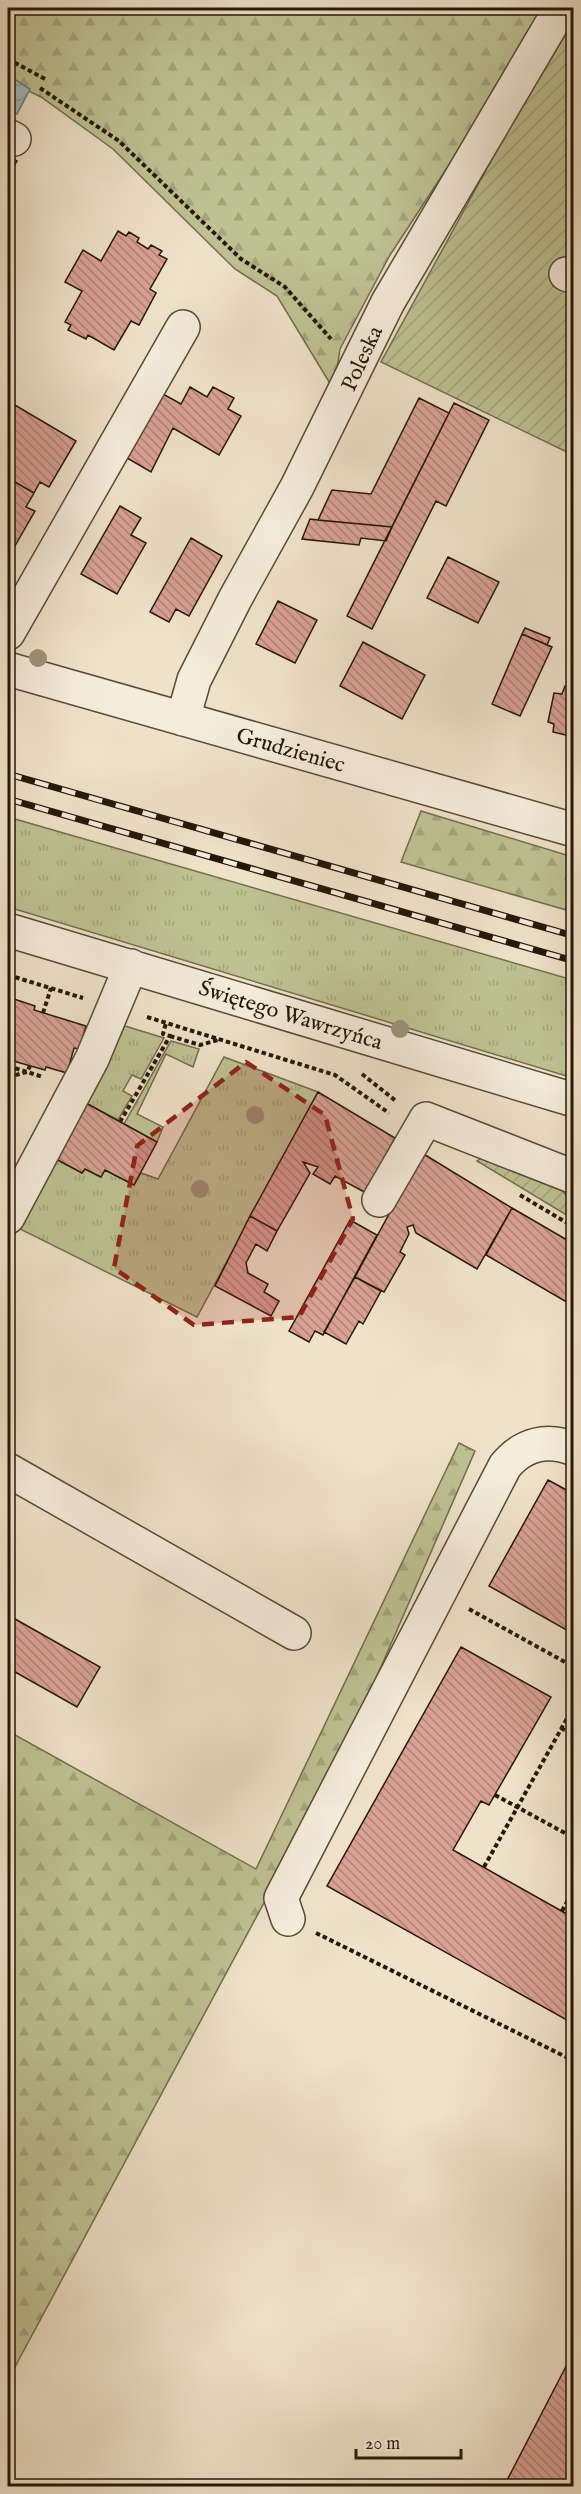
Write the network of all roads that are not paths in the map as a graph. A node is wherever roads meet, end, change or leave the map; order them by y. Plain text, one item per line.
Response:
1 (561, 8) edge
2 (183, 327) dead end
3 (8, 633) edge
4 (8, 669) edge
5 (183, 719) junction
6 (573, 830) edge
7 (8, 930) edge
8 (131, 966) junction
9 (573, 1100) edge
10 (573, 1177) edge
11 (379, 1200) dead end
12 (8, 1217) edge
13 (573, 1449) edge
14 (8, 1470) edge
15 (294, 1633) dead end
16 (288, 1919) road end

1 - 5 street, Poleska
2 - 3 street
4 - 5 street, Grudzieniec
5 - 6 street, Grudzieniec
7 - 8 street, Świętego Wawrzyńca
8 - 9 street, Świętego Wawrzyńca
8 - 12 street
10 - 11 street
13 - 16 street
14 - 15 street

